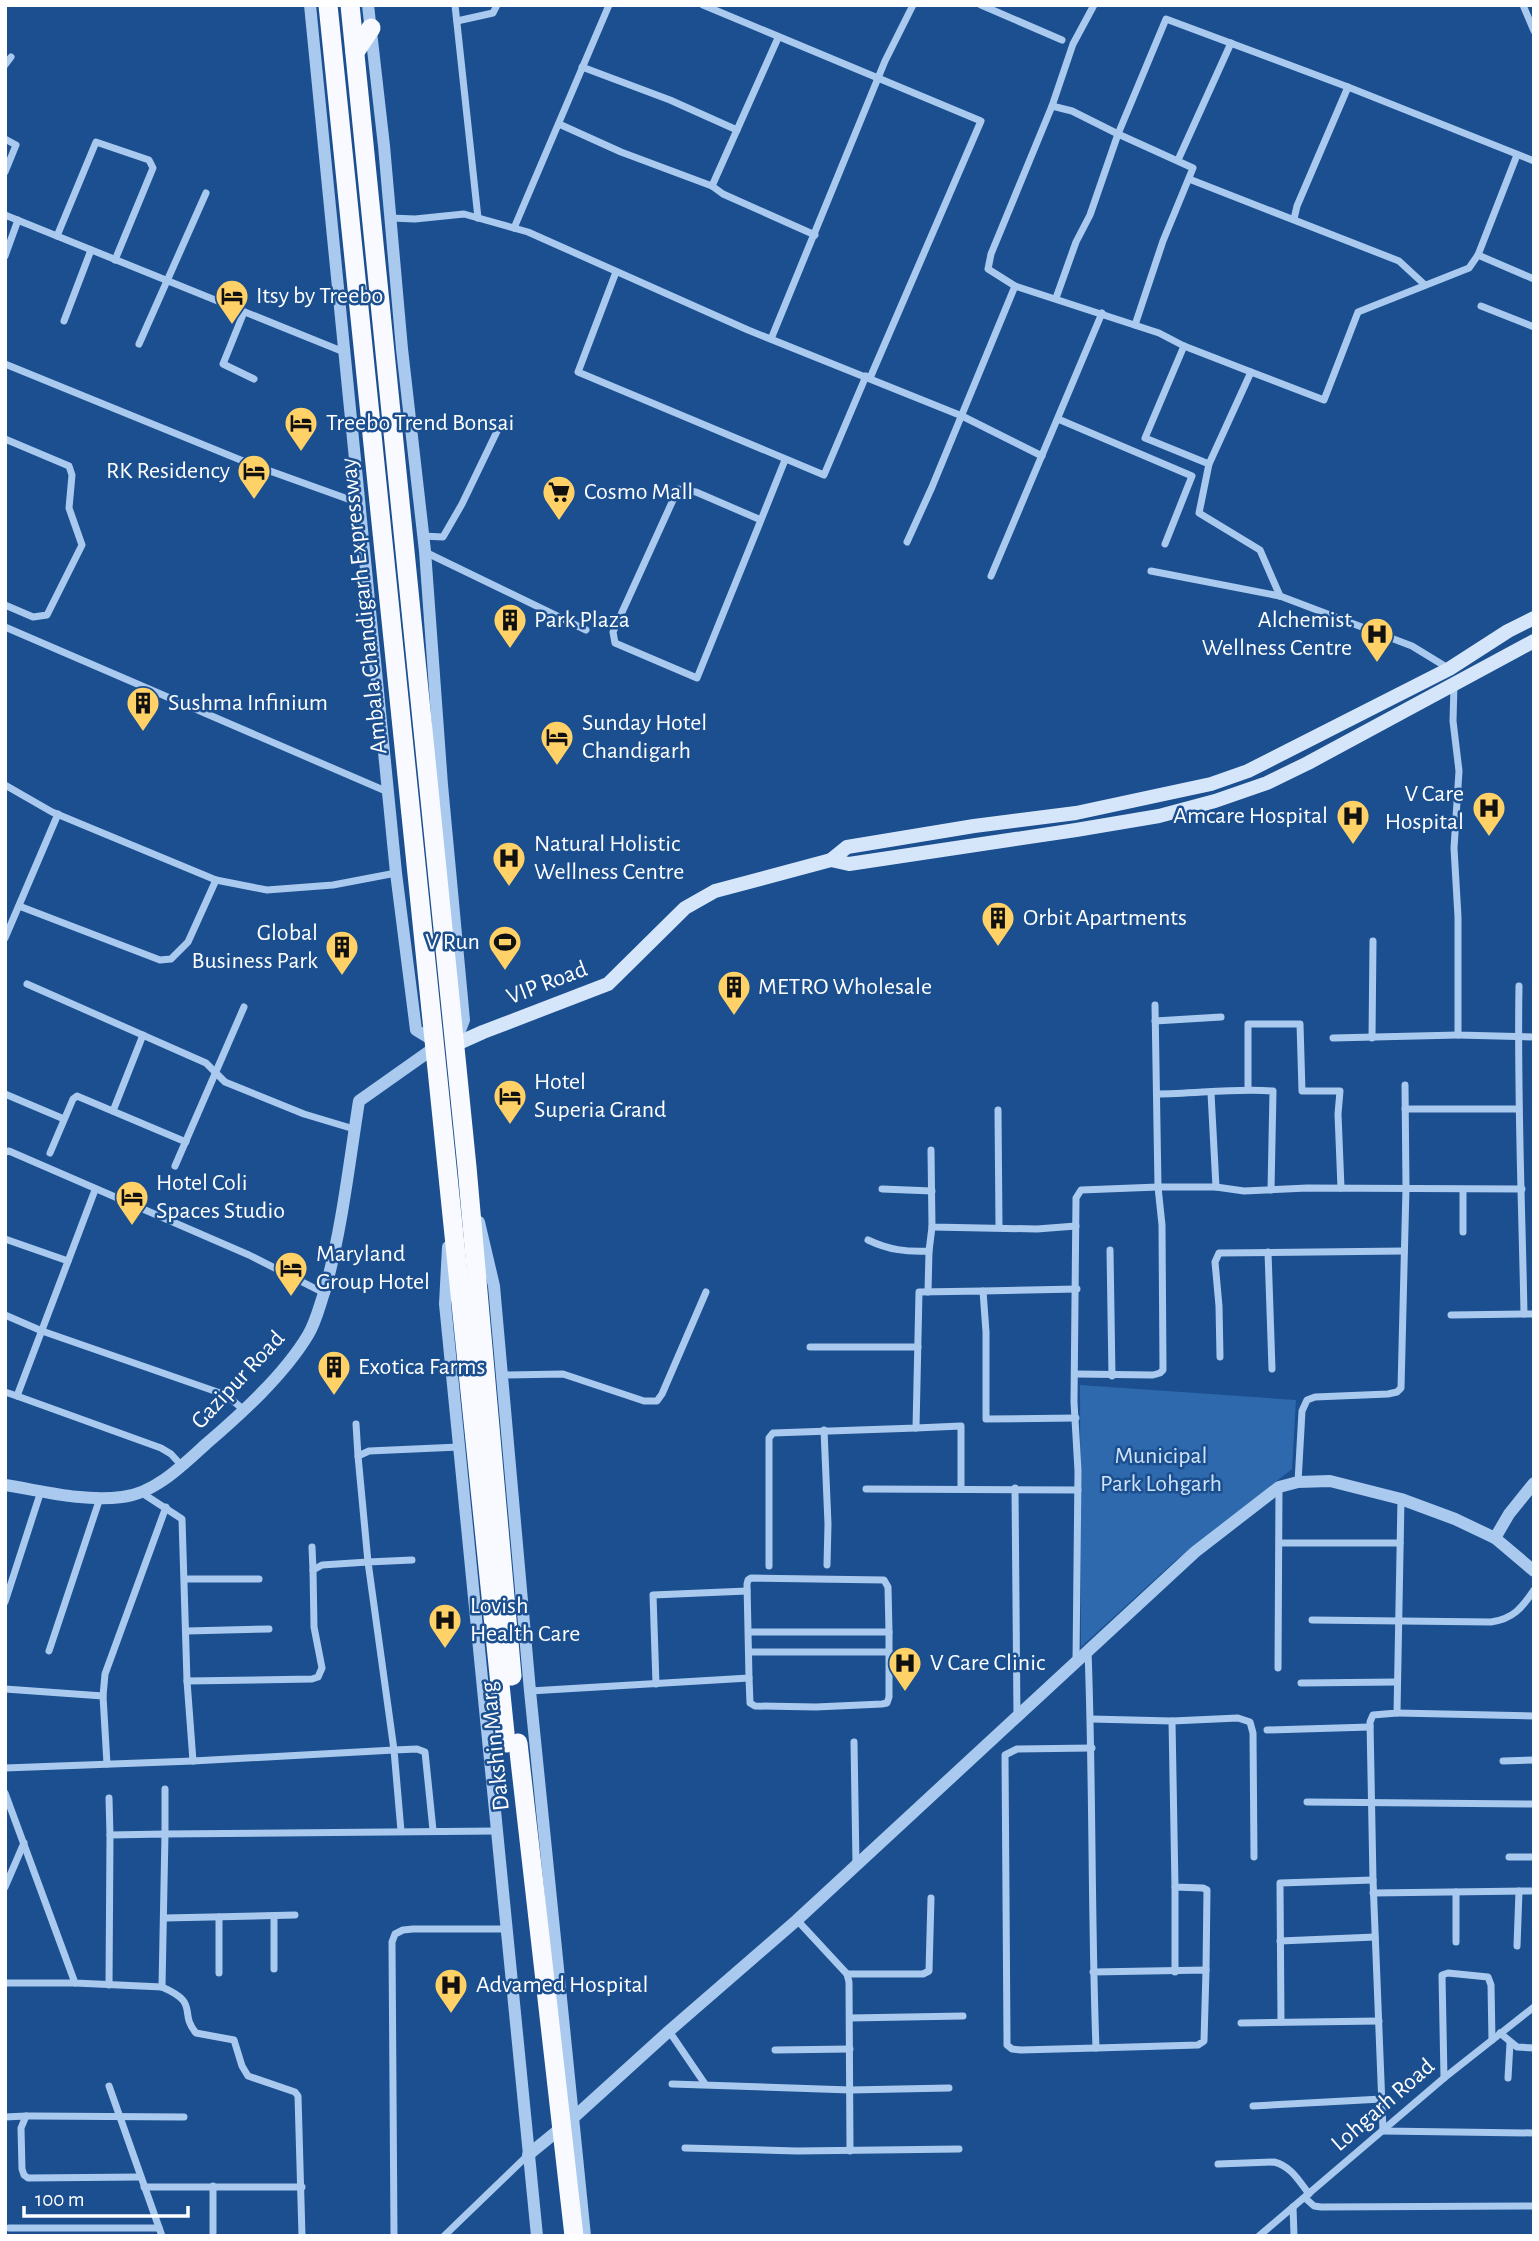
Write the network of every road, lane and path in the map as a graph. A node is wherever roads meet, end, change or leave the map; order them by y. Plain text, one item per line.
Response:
1 (310, 5) edge
2 (328, 5) edge
3 (350, 5) edge
4 (368, 5) edge
5 (455, 5) edge
6 (498, 5) edge
7 (609, 5) edge
8 (703, 5) edge
9 (913, 5) edge
10 (981, 5) edge
11 (1094, 5) edge
12 (1523, 5) edge
13 (457, 21) junction
14 (371, 28) junction
15 (313, 31) junction
16 (1534, 31) edge
17 (778, 38) junction
18 (1062, 40) dead end
19 (1231, 43) junction
20 (332, 46) junction
21 (355, 52) junction
22 (11, 57) dead end
23 (5, 65) edge
24 (582, 67) junction
25 (877, 79) junction
26 (1348, 87) junction
27 (1052, 106) junction
28 (559, 124) junction
29 (737, 131) junction
30 (1118, 134) junction
31 (5, 139) edge
32 (1517, 155) junction
33 (1178, 160) junction
34 (1534, 162) edge
35 (5, 172) edge
36 (1189, 179) junction
37 (712, 186) junction
38 (206, 193) dead end
39 (5, 215) edge
40 (391, 218) junction
41 (478, 218) junction
42 (1294, 219) junction
43 (18, 220) junction
44 (514, 228) junction
45 (815, 235) junction
46 (57, 236) junction
47 (91, 250) junction
48 (1478, 255) junction
49 (5, 256) edge
50 (115, 260) junction
51 (616, 272) junction
52 (1534, 279) edge
53 (167, 281) junction
54 (1425, 285) junction
55 (1015, 286) junction
56 (1056, 298) junction
57 (1481, 306) dead end
58 (244, 312) junction
59 (1102, 313) junction
60 (64, 321) dead end
61 (1135, 325) junction
62 (1534, 327) edge
63 (771, 339) junction
64 (139, 344) dead end
65 (1184, 345) junction
66 (345, 352) junction
67 (5, 364) edge
68 (1251, 372) junction
69 (868, 377) junction
70 (254, 379) dead end
71 (962, 416) junction
72 (1058, 419) junction
73 (502, 421) dead end
74 (5, 439) edge
75 (1042, 456) junction
76 (785, 460) junction
77 (1209, 464) junction
78 (359, 503) junction
79 (761, 520) junction
80 (423, 536) junction
81 (907, 542) dead end
82 (1165, 544) dead end
83 (425, 551) junction
84 (1151, 571) dead end
85 (991, 576) dead end
86 (1280, 596) junction
87 (5, 605) edge
88 (1534, 618) edge
89 (5, 627) edge
90 (586, 630) dead end
91 (1534, 640) edge
92 (1449, 669) junction
93 (1454, 684) junction
94 (1295, 747) junction
95 (1308, 763) junction
96 (5, 785) edge
97 (389, 792) junction
98 (58, 814) junction
99 (831, 860) junction
100 (396, 873) junction
101 (216, 880) junction
102 (19, 906) junction
103 (5, 937) edge
104 (1373, 941) dead end
105 (27, 984) dead end
106 (1519, 986) dead end
107 (1155, 1005) dead end
108 (244, 1007) dead end
109 (1221, 1017) dead end
110 (1155, 1021) junction
111 (143, 1035) junction
112 (1458, 1035) junction
113 (1518, 1037) junction
114 (1534, 1037) edge
115 (1333, 1038) dead end
116 (1372, 1038) junction
117 (434, 1044) junction
118 (454, 1045) junction
119 (216, 1073) junction
120 (1405, 1085) dead end
121 (1248, 1089) junction
122 (1211, 1093) junction
123 (5, 1094) edge
124 (1157, 1094) junction
125 (1405, 1109) junction
126 (1519, 1109) junction
127 (998, 1110) dead end
128 (113, 1111) junction
129 (64, 1119) junction
130 (354, 1129) junction
131 (186, 1142) junction
132 (931, 1150) dead end
133 (5, 1152) edge
134 (50, 1153) dead end
135 (175, 1166) dead end
136 (467, 1167) junction
137 (1158, 1186) junction
138 (1216, 1187) junction
139 (1341, 1188) junction
140 (1406, 1188) junction
141 (882, 1189) dead end
142 (1522, 1189) junction
143 (95, 1190) junction
144 (1271, 1190) junction
145 (1463, 1190) junction
146 (932, 1191) junction
147 (450, 1201) junction
148 (1076, 1226) junction
149 (932, 1227) junction
150 (999, 1227) junction
151 (1463, 1232) dead end
152 (5, 1239) edge
153 (868, 1240) dead end
154 (1110, 1250) dead end
155 (929, 1251) junction
156 (1404, 1251) junction
157 (1268, 1252) junction
158 (68, 1261) junction
159 (1077, 1289) junction
160 (983, 1291) junction
161 (706, 1292) dead end
162 (928, 1292) junction
163 (324, 1293) junction
164 (1524, 1314) junction
165 (1534, 1314) edge
166 (5, 1315) edge
167 (1451, 1315) dead end
168 (41, 1331) junction
169 (810, 1347) dead end
170 (918, 1347) junction
171 (1220, 1357) dead end
172 (1272, 1370) dead end
173 (1076, 1374) junction
174 (502, 1375) junction
175 (1112, 1376) junction
176 (5, 1392) edge
177 (17, 1396) junction
178 (244, 1410) junction
179 (1076, 1418) junction
180 (356, 1424) dead end
181 (916, 1428) junction
182 (824, 1430) junction
183 (459, 1447) junction
184 (358, 1456) junction
185 (181, 1466) junction
186 (1298, 1482) junction
187 (1534, 1483) edge
188 (5, 1485) edge
189 (1279, 1487) junction
190 (961, 1488) junction
191 (1015, 1488) junction
192 (866, 1489) dead end
193 (1078, 1490) junction
194 (41, 1491) junction
195 (142, 1493) junction
196 (100, 1498) junction
197 (1401, 1499) junction
198 (166, 1507) junction
199 (1494, 1538) junction
200 (1400, 1543) junction
201 (1279, 1544) junction
202 (312, 1547) dead end
203 (412, 1560) dead end
204 (368, 1562) junction
205 (769, 1566) dead end
206 (827, 1566) dead end
207 (313, 1570) junction
208 (1534, 1571) edge
209 (185, 1579) junction
210 (259, 1579) dead end
211 (1534, 1590) edge
212 (747, 1591) junction
213 (5, 1602) edge
214 (1312, 1620) dead end
215 (1399, 1622) junction
216 (270, 1629) dead end
217 (187, 1631) junction
218 (749, 1632) junction
219 (889, 1632) junction
220 (1088, 1650) junction
221 (49, 1651) dead end
222 (750, 1652) junction
223 (889, 1652) junction
224 (1076, 1662) junction
225 (1278, 1668) dead end
226 (749, 1678) junction
227 (187, 1681) junction
228 (1397, 1682) junction
229 (1301, 1683) dead end
230 (656, 1684) junction
231 (5, 1689) edge
232 (530, 1691) junction
233 (103, 1696) junction
234 (1397, 1713) junction
235 (1534, 1716) edge
236 (1017, 1718) junction
237 (1091, 1719) junction
238 (1172, 1721) junction
239 (1370, 1727) junction
240 (1267, 1730) dead end
241 (854, 1742) dead end
242 (512, 1743) junction
243 (1092, 1748) junction
244 (394, 1750) junction
245 (1534, 1760) edge
246 (193, 1761) junction
247 (1503, 1761) dead end
248 (107, 1764) junction
249 (5, 1768) edge
250 (166, 1789) dead end
251 (5, 1793) edge
252 (109, 1798) dead end
253 (1307, 1802) dead end
254 (1371, 1802) junction
255 (1534, 1804) edge
256 (433, 1830) junction
257 (401, 1831) junction
258 (496, 1831) junction
259 (165, 1834) junction
260 (110, 1835) junction
261 (24, 1842) junction
262 (1254, 1857) dead end
263 (1509, 1857) dead end
264 (1534, 1857) edge
265 (856, 1864) junction
266 (1373, 1880) junction
267 (5, 1887) edge
268 (1175, 1887) junction
269 (1518, 1891) junction
270 (1534, 1891) edge
271 (1456, 1892) junction
272 (1373, 1893) junction
273 (931, 1898) dead end
274 (295, 1915) dead end
275 (274, 1916) junction
276 (219, 1917) junction
277 (164, 1918) junction
278 (797, 1920) junction
279 (506, 1929) junction
280 (1375, 1937) junction
281 (1280, 1941) junction
282 (1457, 1942) dead end
283 (1517, 1946) dead end
284 (274, 1969) dead end
285 (1206, 1970) junction
286 (1093, 1972) junction
287 (1175, 1972) junction
288 (219, 1973) dead end
289 (847, 1974) junction
290 (5, 1983) edge
291 (75, 1983) junction
292 (109, 1985) junction
293 (162, 1987) junction
294 (1534, 2007) edge
295 (963, 2016) dead end
296 (850, 2018) junction
297 (1379, 2021) junction
298 (1281, 2022) junction
299 (1241, 2023) dead end
300 (669, 2031) junction
301 (1500, 2033) junction
302 (1492, 2040) junction
303 (1510, 2043) junction
304 (1096, 2048) junction
305 (1534, 2048) edge
306 (850, 2049) junction
307 (775, 2050) dead end
308 (1444, 2078) junction
309 (1508, 2078) dead end
310 (672, 2084) dead end
311 (705, 2084) junction
312 (109, 2086) dead end
313 (949, 2088) dead end
314 (850, 2090) junction
315 (1382, 2099) junction
316 (1253, 2106) dead end
317 (26, 2116) junction
318 (5, 2117) edge
319 (119, 2117) junction
320 (184, 2117) dead end
321 (572, 2119) junction
322 (1383, 2132) junction
323 (1534, 2133) edge
324 (685, 2148) dead end
325 (959, 2149) dead end
326 (850, 2151) junction
327 (528, 2155) junction
328 (1218, 2164) dead end
329 (140, 2177) junction
330 (213, 2186) junction
331 (144, 2187) junction
332 (302, 2187) junction
333 (1307, 2196) junction
334 (1534, 2206) edge
335 (1293, 2207) junction
336 (9, 2228) dead end
337 (160, 2232) edge
338 (213, 2233) dead end
339 (302, 2236) edge
340 (394, 2236) edge
341 (444, 2236) edge
342 (537, 2236) edge
343 (560, 2236) edge
344 (574, 2236) edge
345 (585, 2236) edge
346 (1259, 2236) edge
347 (1294, 2236) edge

1 - 15 street
2 - 20 highway, Ambala Chandigarh Expressway
3 - 21 highway, Ambala Chandigarh Expressway
4 - 14 street
5 - 13 street
6 - 13 street
7 - 24 street
8 - 17 street
9 - 25 street
10 - 18 street
11 - 27 street
12 - 16 street
13 - 41 street
14 - 21 highway
14 - 40 street
15 - 20 highway
15 - 66 street
17 - 25 street
17 - 29 street
19 - 26 street
19 - 30 street
19 - 33 street
20 - 117 highway, Ambala Chandigarh Expressway
21 - 118 highway, Ambala Chandigarh Expressway
22 - 23 street
24 - 28 street
24 - 29 street
25 - 45 street
25 - 69 street
26 - 32 street
26 - 42 street
27 - 30 street
27 - 55 street
28 - 37 street
28 - 44 street
29 - 37 street
30 - 33 street
30 - 56 street
31 - 35 street
32 - 34 street
32 - 48 street
33 - 36 street
36 - 42 street
36 - 61 street
37 - 45 street
38 - 53 street
39 - 43 street
40 - 41 street
40 - 80 street
41 - 44 street
42 - 54 street
43 - 46 street
43 - 49 street
44 - 51 street
45 - 63 street
46 - 47 street
46 - 50 street
47 - 50 street
47 - 60 street
48 - 52 street
48 - 54 street
50 - 53 street
51 - 63 street
51 - 76 street
53 - 58 street
53 - 64 street
54 - 68 street
55 - 56 street
55 - 71 street
56 - 59 street
57 - 62 street
58 - 66 street
58 - 70 street
59 - 61 street
59 - 72 street
61 - 65 street
63 - 69 street
65 - 68 street
65 - 77 street
66 - 78 street
67 - 78 street
68 - 77 street
69 - 71 street
69 - 76 street
71 - 75 street
71 - 81 street
72 - 75 street
72 - 82 street
73 - 80 street
74 - 87 street
75 - 85 street
76 - 79 street
77 - 86 street
78 - 97 street
79 - 79 street
80 - 83 street
83 - 90 street
83 - 118 street
84 - 86 street
86 - 92 street
88 - 92 main road
89 - 97 street
91 - 93 main road
92 - 93 street
92 - 94 main road
93 - 95 main road
93 - 112 street
94 - 95 main road
94 - 99 main road
95 - 99 main road
96 - 98 street
97 - 100 street
98 - 101 street
98 - 102 street
99 - 118 main road, VIP Road
100 - 101 street
100 - 117 street
101 - 102 street
102 - 103 street
104 - 116 street
105 - 111 street
106 - 113 street
107 - 110 street
108 - 119 street
109 - 110 street
110 - 124 street
111 - 119 street
111 - 128 street
112 - 113 street
112 - 116 street
113 - 114 street
113 - 126 street
115 - 116 street
117 - 130 street, Gazipur Road
117 - 147 highway, Ambala Chandigarh Expressway
118 - 136 highway, Ambala Chandigarh Expressway
119 - 130 street
119 - 131 street
120 - 125 street
121 - 122 street
121 - 139 street
121 - 144 street
122 - 124 street
122 - 138 street
123 - 129 street
124 - 137 street
125 - 126 street
125 - 140 street
126 - 142 street
127 - 150 street
128 - 129 street
128 - 131 street
129 - 134 street
130 - 163 street, Gazipur Road
131 - 135 street
132 - 146 street
133 - 143 street
136 - 174 street
136 - 242 highway, Dakshin Marg
137 - 138 street
137 - 148 street
137 - 175 street
138 - 144 street
139 - 140 street
139 - 144 street
140 - 145 street
140 - 156 street
141 - 146 street
142 - 145 street
142 - 164 street
143 - 158 street
143 - 163 street
145 - 151 street
146 - 149 street
147 - 183 street, Dakshin Marg
147 - 242 highway, Ambala Chandigarh Expressway
148 - 150 street
148 - 159 street
149 - 150 street
149 - 155 street
152 - 158 street
153 - 155 street
154 - 175 street
155 - 162 street
156 - 157 street
156 - 186 street
157 - 171 street
157 - 172 street
158 - 168 street
159 - 160 street
159 - 173 street
160 - 162 street
160 - 179 street
161 - 174 street
162 - 170 street
163 - 178 street, Gazipur Road
164 - 165 street
164 - 167 street
166 - 168 street
168 - 177 street
168 - 178 street
169 - 170 street
170 - 181 street
173 - 175 street
173 - 179 street
174 - 232 street
176 - 177 street
177 - 185 street
178 - 185 street, Gazipur Road
179 - 193 street
180 - 184 street
181 - 182 street
181 - 190 street
182 - 205 street
182 - 206 street
183 - 184 street
183 - 258 street, Dakshin Marg
184 - 204 street
185 - 195 street, Gazipur Road
186 - 189 street
186 - 197 street
187 - 199 street
188 - 194 street, Gazipur Road
189 - 201 street
189 - 220 street
190 - 191 street
190 - 192 street
191 - 193 street
191 - 236 street
193 - 224 street
194 - 196 street, Gazipur Road
194 - 213 street
195 - 196 street, Gazipur Road
195 - 198 street
196 - 221 street
197 - 199 street
197 - 200 street
198 - 209 street
198 - 233 street
199 - 208 street
200 - 201 street
200 - 215 street
201 - 225 street
202 - 207 street
203 - 204 street
204 - 207 street
204 - 244 street
207 - 227 street
209 - 210 street
209 - 217 street
211 - 215 street
212 - 218 street
212 - 219 street
212 - 230 street
214 - 215 street
215 - 228 street
216 - 217 street
217 - 227 street
218 - 219 street
218 - 222 street
219 - 223 street
220 - 224 street
220 - 237 street
222 - 223 street
222 - 226 street
223 - 226 street
224 - 236 street
226 - 230 street
227 - 246 street
228 - 229 street
228 - 234 street
230 - 232 street
231 - 233 street
232 - 321 street
233 - 248 street
234 - 235 street
234 - 239 street
236 - 265 street
237 - 238 street
237 - 243 street
238 - 262 street
238 - 268 street
239 - 240 street
239 - 254 street
241 - 265 street
242 - 343 highway
242 - 344 highway, Dakshin Marg, bridge
243 - 286 street
243 - 304 street
244 - 246 street
244 - 256 street
244 - 257 street
245 - 247 street
246 - 248 street
248 - 249 street
250 - 259 street
251 - 261 street
252 - 260 street
253 - 254 street
254 - 255 street
254 - 266 street
256 - 257 street
256 - 258 street
257 - 259 street
258 - 279 street, Dakshin Marg
259 - 260 street
259 - 277 street
260 - 292 street
261 - 267 street
261 - 291 street
263 - 264 street
265 - 278 street
266 - 272 street
266 - 281 street
268 - 285 street
268 - 287 street
269 - 270 street
269 - 271 street
269 - 283 street
271 - 272 street
271 - 282 street
272 - 280 street
273 - 289 street
274 - 275 street
275 - 276 street
275 - 284 street
276 - 277 street
276 - 288 street
277 - 293 street
278 - 289 street
278 - 300 street
279 - 327 street, Dakshin Marg
279 - 340 street
280 - 281 street
280 - 297 street
281 - 298 street
285 - 287 street
285 - 304 street
286 - 287 street
286 - 304 street
289 - 296 street
290 - 291 street
291 - 292 street
292 - 293 street
293 - 332 street
294 - 301 street, Lohgarh Road
295 - 296 street
296 - 306 street
297 - 298 street
297 - 315 street
298 - 299 street
300 - 311 street
300 - 321 street
301 - 302 street, Lohgarh Road
301 - 303 street
302 - 308 street, Lohgarh Road
302 - 308 street
303 - 305 street
303 - 309 street
306 - 307 street
306 - 314 street
308 - 322 street, Lohgarh Road
310 - 311 street
311 - 314 street
312 - 319 street
313 - 314 street
314 - 326 street
315 - 316 street
315 - 322 street
317 - 318 street
317 - 319 street
317 - 329 street
319 - 320 street
319 - 329 street
321 - 327 street
321 - 345 street
322 - 323 street
322 - 333 street, Lohgarh Road
324 - 326 street
325 - 326 street
327 - 341 street
327 - 342 street, Dakshin Marg
328 - 333 street
329 - 331 street
330 - 331 street
330 - 332 street
330 - 338 street
331 - 337 street
332 - 339 street
333 - 334 street
333 - 335 street, Lohgarh Road
335 - 346 street, Lohgarh Road
335 - 347 street
336 - 337 street

